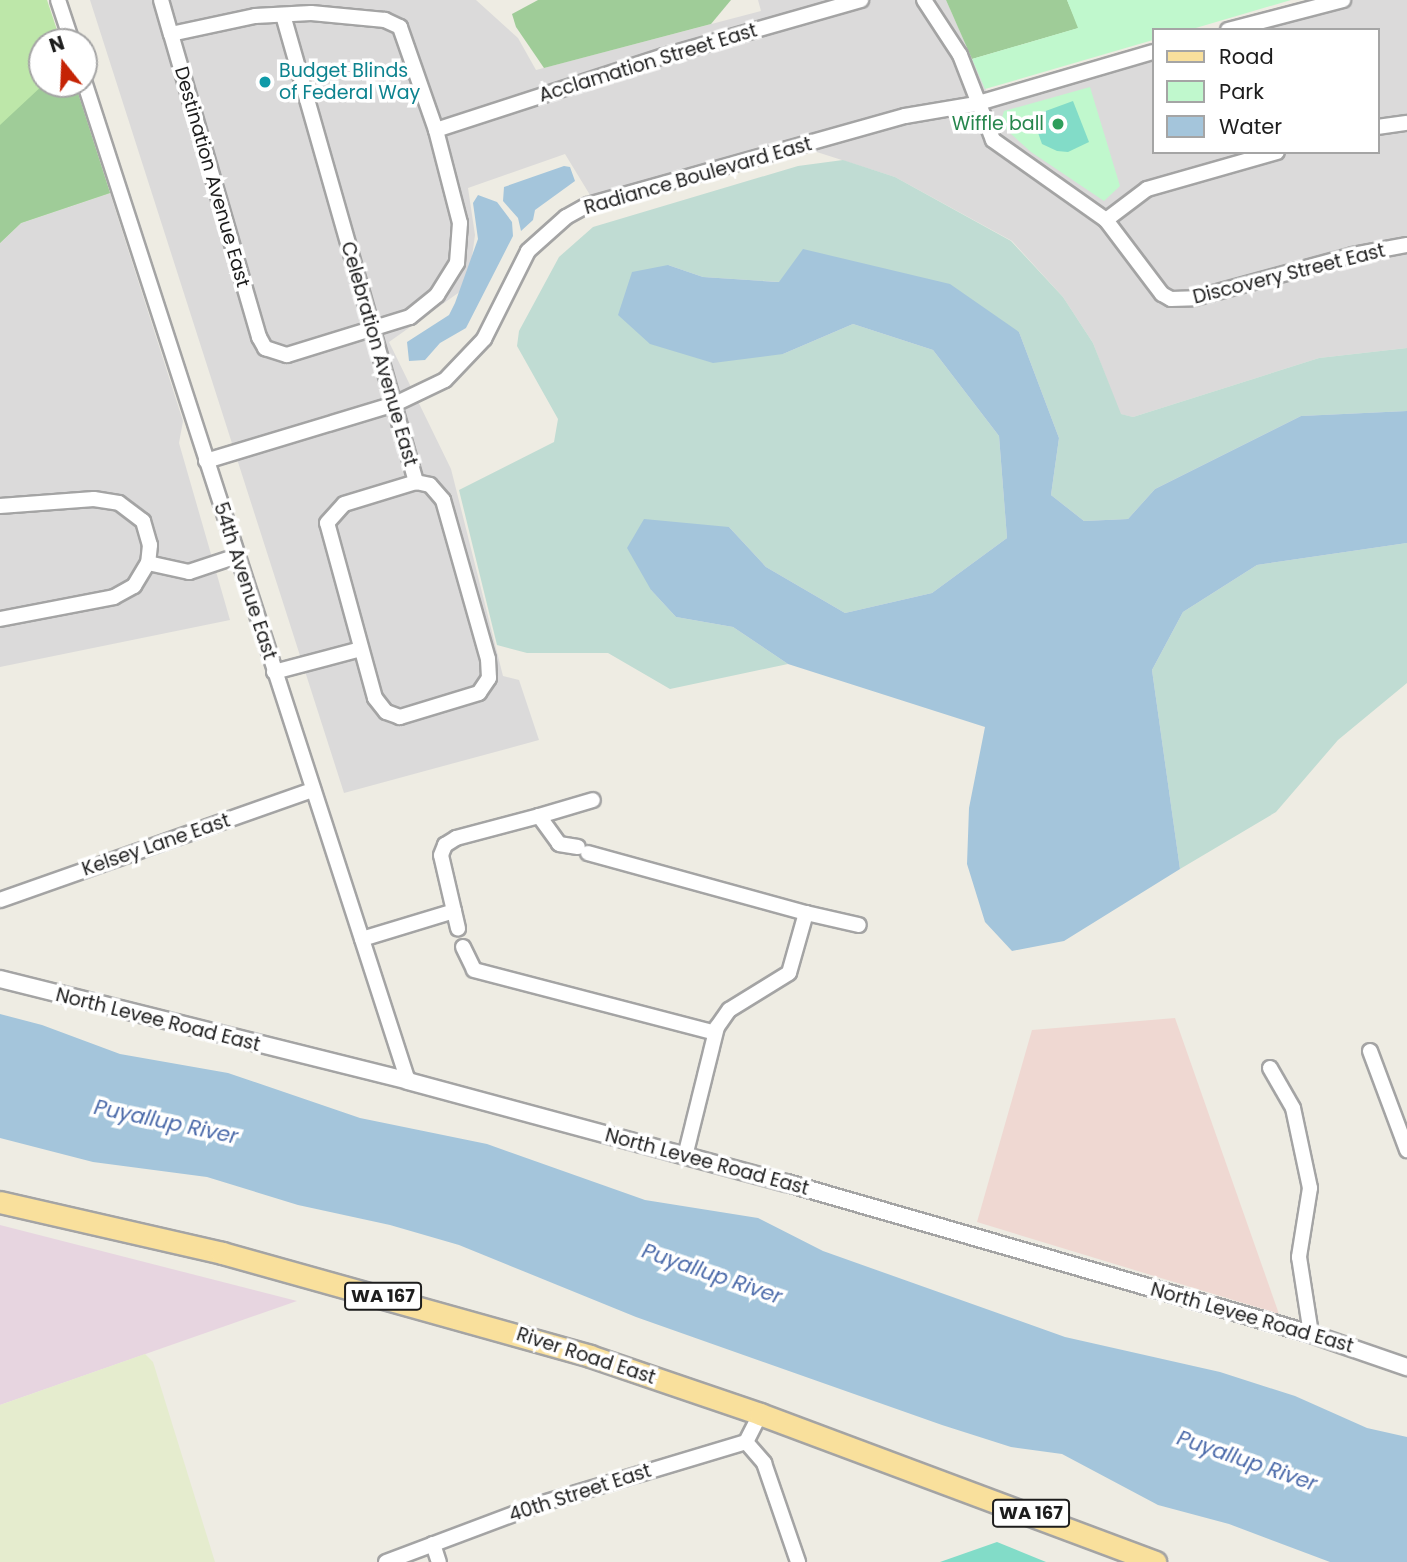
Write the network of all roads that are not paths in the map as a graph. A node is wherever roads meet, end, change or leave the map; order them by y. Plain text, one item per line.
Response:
1 (58, 0) edge
2 (161, 0) edge
3 (861, 0) edge
4 (924, 0) edge
5 (1343, 0) edge
6 (283, 15) junction
7 (67, 28) edge
8 (1236, 28) edge
9 (171, 34) junction
10 (1152, 52) edge
11 (89, 98) edge
12 (975, 104) junction
13 (1407, 123) edge
14 (1379, 127) edge
15 (436, 130) junction
16 (1270, 154) edge
17 (1106, 220) junction
18 (1407, 246) edge
19 (371, 326) junction
20 (395, 404) junction
21 (206, 461) junction
22 (415, 482) junction
23 (0, 506) edge
24 (237, 556) junction
25 (148, 563) junction
26 (0, 619) edge
27 (361, 649) junction
28 (274, 672) junction
29 (313, 790) junction
30 (593, 800) dead end
31 (539, 816) junction
32 (0, 900) edge
33 (454, 911) junction
34 (806, 913) junction
35 (859, 925) dead end
36 (458, 929) dead end
37 (362, 939) junction
38 (463, 947) dead end
39 (0, 979) edge
40 (715, 1034) junction
41 (1370, 1051) dead end
42 (1270, 1068) dead end
43 (408, 1080) junction
44 (1407, 1150) edge
45 (685, 1156) junction
46 (0, 1202) edge
47 (1311, 1334) junction
48 (1407, 1367) edge
49 (760, 1414) junction
50 (746, 1442) junction
51 (433, 1544) junction
52 (386, 1562) edge
53 (439, 1562) edge
54 (798, 1562) edge
55 (1156, 1562) edge

1 - 7 street
2 - 9 street, Destination Avenue East
3 - 15 street, Acclamation Street East
4 - 12 street
5 - 8 street
6 - 9 street
6 - 15 street
6 - 19 street, Celebration Avenue East
9 - 19 street, Destination Avenue East
10 - 12 street, Radiance Boulevard East
11 - 21 street, 54th Avenue East
12 - 17 street
12 - 20 street, Radiance Boulevard East
13 - 14 street
15 - 19 street
16 - 17 street
17 - 18 street, Discovery Street East
19 - 20 street, Celebration Avenue East
20 - 21 street, Radiance Boulevard East
20 - 22 street, Celebration Avenue East
21 - 24 street, 54th Avenue East
22 - 27 street
22 - 27 street, Celebration Avenue East
23 - 25 street
24 - 25 street
24 - 28 street, 54th Avenue East
25 - 26 street
27 - 28 street
28 - 29 street, 54th Avenue East
29 - 32 street, Kelsey Lane East
29 - 37 street, 54th Avenue East
30 - 31 street
31 - 33 street
31 - 34 street
33 - 36 street
33 - 37 street
34 - 35 street
34 - 40 street
37 - 43 street, 54th Avenue East
38 - 40 street
39 - 43 street, North Levee Road East
40 - 45 street
41 - 44 street
42 - 47 street
43 - 45 street, North Levee Road East
45 - 47 street, North Levee Road East
46 - 49 main road, River Road East / WA 167
47 - 48 street, North Levee Road East
49 - 50 street
49 - 55 main road, River Road East / WA 167
50 - 51 street, 40th Street East
50 - 54 street
51 - 52 street, 40th Street East
51 - 53 street

